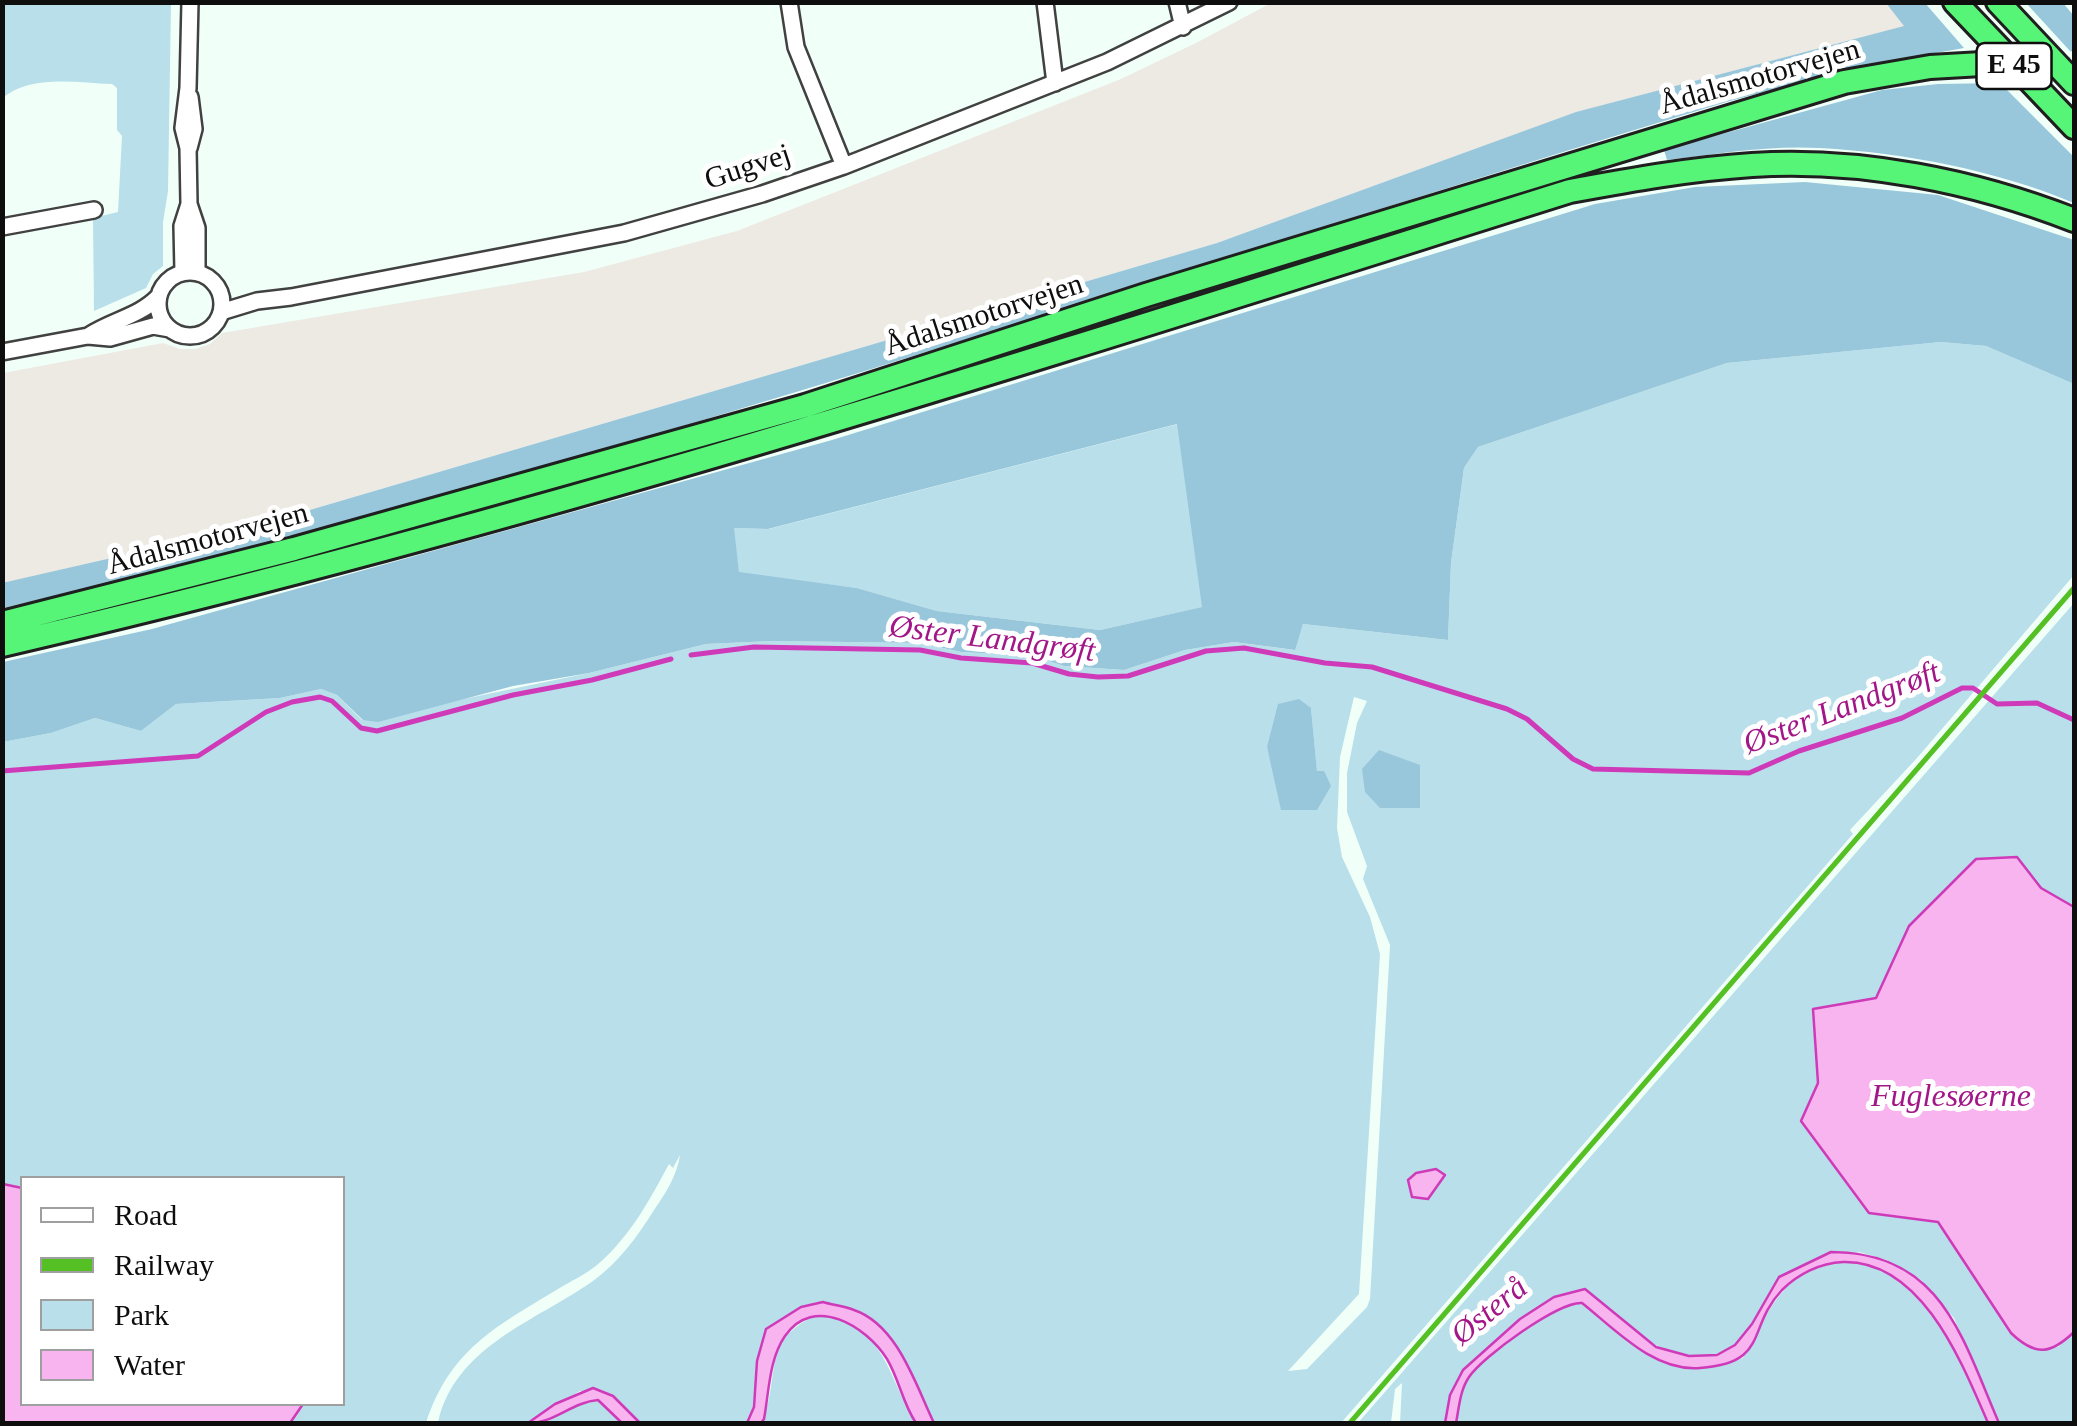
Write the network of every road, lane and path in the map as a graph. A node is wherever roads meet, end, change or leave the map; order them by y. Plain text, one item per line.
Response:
1 (190, 2) edge
2 (788, 2) edge
3 (1045, 2) edge
4 (1177, 2) edge
5 (1230, 2) edge
6 (1955, 2) edge
7 (1998, 2) edge
8 (1183, 27) junction
9 (1982, 64) tunnel mouth
10 (2074, 82) edge
11 (1055, 83) junction
12 (2074, 128) edge
13 (844, 166) junction
14 (94, 210) dead end
15 (2074, 220) edge
16 (2, 227) edge
17 (190, 272) junction
18 (220, 292) junction
19 (158, 296) junction
20 (258, 301) junction
21 (222, 312) junction
22 (170, 330) junction
23 (88, 336) junction
24 (2, 352) edge
25 (2, 623) edge
26 (2, 645) edge

1 - 17 street
2 - 13 street
3 - 11 street
4 - 8 street
5 - 8 street, Gugvej
6 - 12 highway, E 45
7 - 10 highway, E 45
8 - 11 street, Gugvej
9 - 25 highway, Ådalsmotorvejen
11 - 13 street, Gugvej
13 - 20 street, Gugvej
14 - 16 street
15 - 26 highway, Ådalsmotorvejen
17 - 18 street
17 - 19 street
18 - 20 street, Gugvej
18 - 21 street
19 - 22 street
19 - 23 street
20 - 21 street, Gugvej
21 - 22 street
22 - 23 street
23 - 24 street

